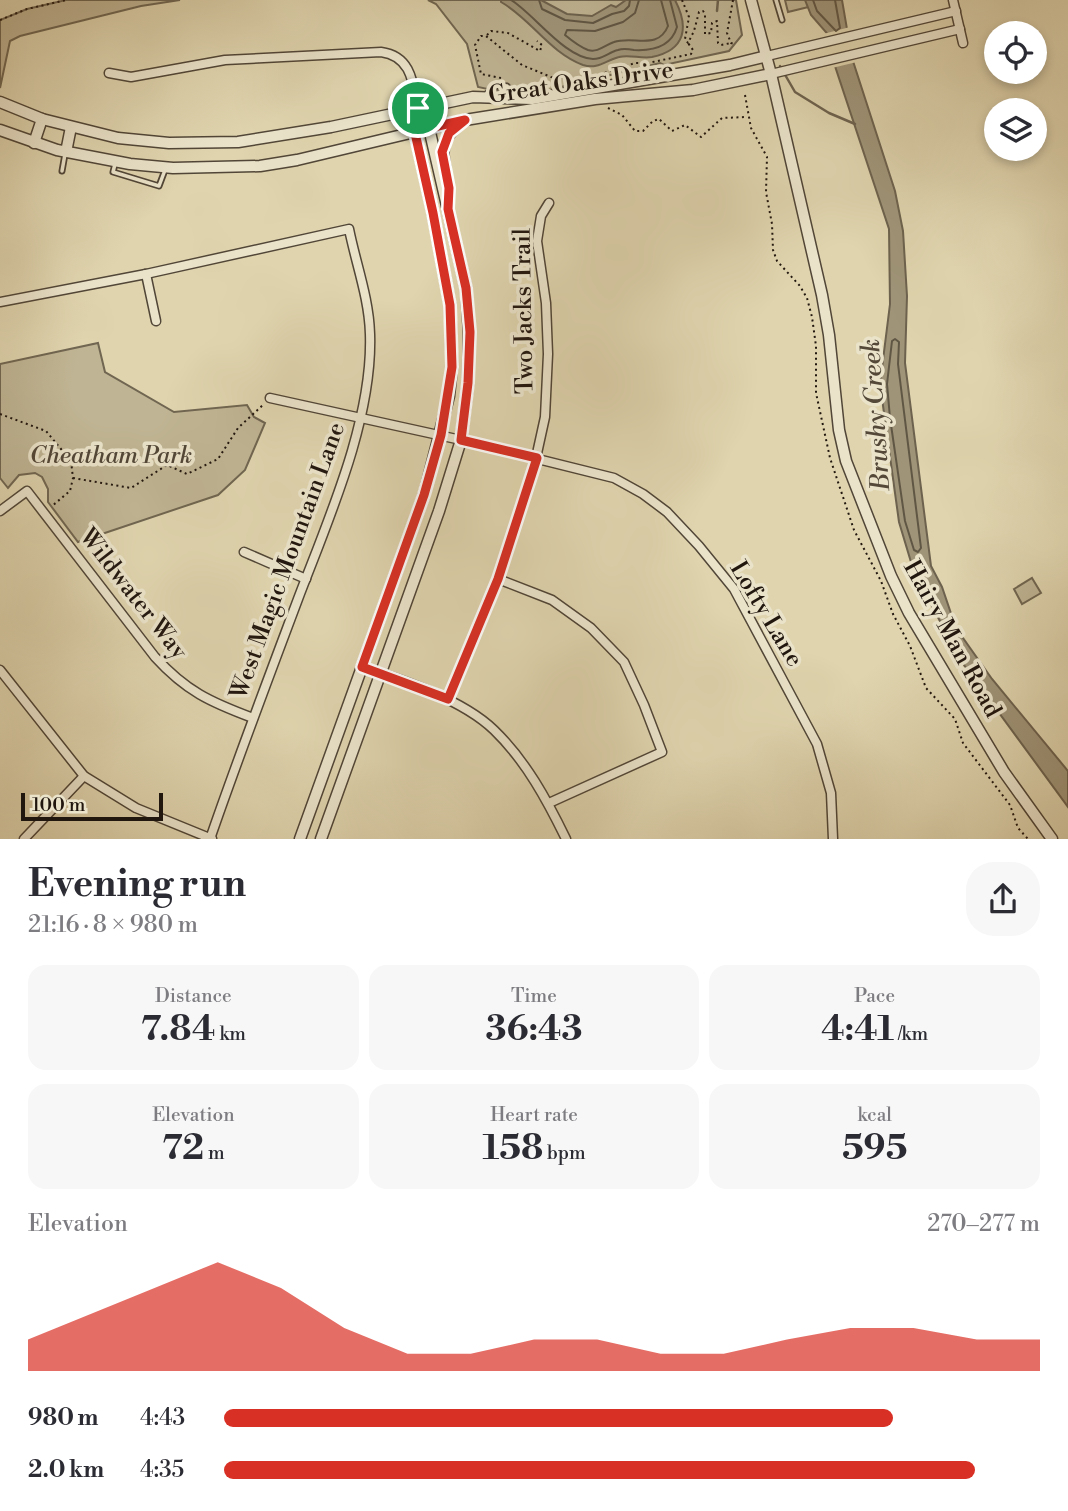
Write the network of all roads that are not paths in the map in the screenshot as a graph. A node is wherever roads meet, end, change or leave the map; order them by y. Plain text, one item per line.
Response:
1 (751, 0) edge
2 (776, 0) edge
3 (953, 0) edge
4 (956, 11) junction
5 (782, 20) dead end
6 (960, 29) junction
7 (963, 43) dead end
8 (767, 56) junction
9 (109, 73) dead end
10 (773, 74) junction
11 (0, 102) edge
12 (418, 108) junction
13 (42, 119) junction
14 (465, 120) junction
15 (71, 127) junction
16 (429, 128) junction
17 (0, 130) edge
18 (415, 133) junction
19 (34, 143) junction
20 (66, 152) junction
21 (115, 162) junction
22 (166, 167) junction
23 (62, 171) dead end
24 (549, 203) dead end
25 (448, 209) junction
26 (146, 274) junction
27 (0, 302) edge
28 (156, 321) dead end
29 (270, 398) road end
30 (359, 419) junction
31 (441, 435) junction
32 (461, 440) junction
33 (537, 458) junction
34 (0, 511) edge
35 (244, 552) dead end
36 (306, 579) junction
37 (498, 579) junction
38 (362, 667) junction
39 (0, 670) edge
40 (380, 672) junction
41 (448, 699) junction
42 (253, 718) junction
43 (84, 776) junction
44 (549, 803) junction
45 (24, 839) edge
46 (211, 839) edge
47 (300, 839) edge
48 (321, 839) edge
49 (566, 839) edge
50 (833, 839) edge
51 (1052, 839) edge

1 - 8 street, Hairy Man Road
2 - 5 lane
3 - 4 street
4 - 6 street
4 - 8 street, Great Oaks Drive
6 - 7 street
6 - 10 street, Great Oaks Drive
8 - 10 street, Hairy Man Road
8 - 12 street, Great Oaks Drive
9 - 12 street
10 - 14 street, Great Oaks Drive
10 - 51 street, Hairy Man Road
11 - 13 street, Great Oaks Drive
12 - 15 street, Great Oaks Drive
12 - 16 street
12 - 18 street
13 - 15 street, Great Oaks Drive
13 - 19 street
14 - 16 street, Great Oaks Drive
14 - 25 street
15 - 20 street
16 - 18 street, Great Oaks Drive
16 - 25 street
17 - 19 street, Great Oaks Drive
18 - 22 street, Great Oaks Drive
18 - 31 street
19 - 20 street, Great Oaks Drive
20 - 21 street, Great Oaks Drive
20 - 23 lane
21 - 22 street, Great Oaks Drive
21 - 22 lane
24 - 33 street, Two Jacks Trail
25 - 32 street
26 - 27 street, West Magic Mountain Lane
26 - 28 street
26 - 30 street, West Magic Mountain Lane
29 - 30 street, Lofty Lane
30 - 31 street, Lofty Lane
30 - 36 street, West Magic Mountain Lane
31 - 32 street, Lofty Lane
31 - 38 street
32 - 33 street, Lofty Lane
32 - 40 street
33 - 37 street, Two Jacks Trail
33 - 50 street, Lofty Lane
34 - 42 street, Wildwater Way
35 - 36 street
36 - 42 street, West Magic Mountain Lane
37 - 41 street, Two Jacks Trail
37 - 44 street
38 - 40 street
38 - 47 street
39 - 43 street
40 - 41 street
40 - 48 street
41 - 44 street
42 - 46 street, West Magic Mountain Lane
43 - 45 street
43 - 46 street
44 - 49 street

